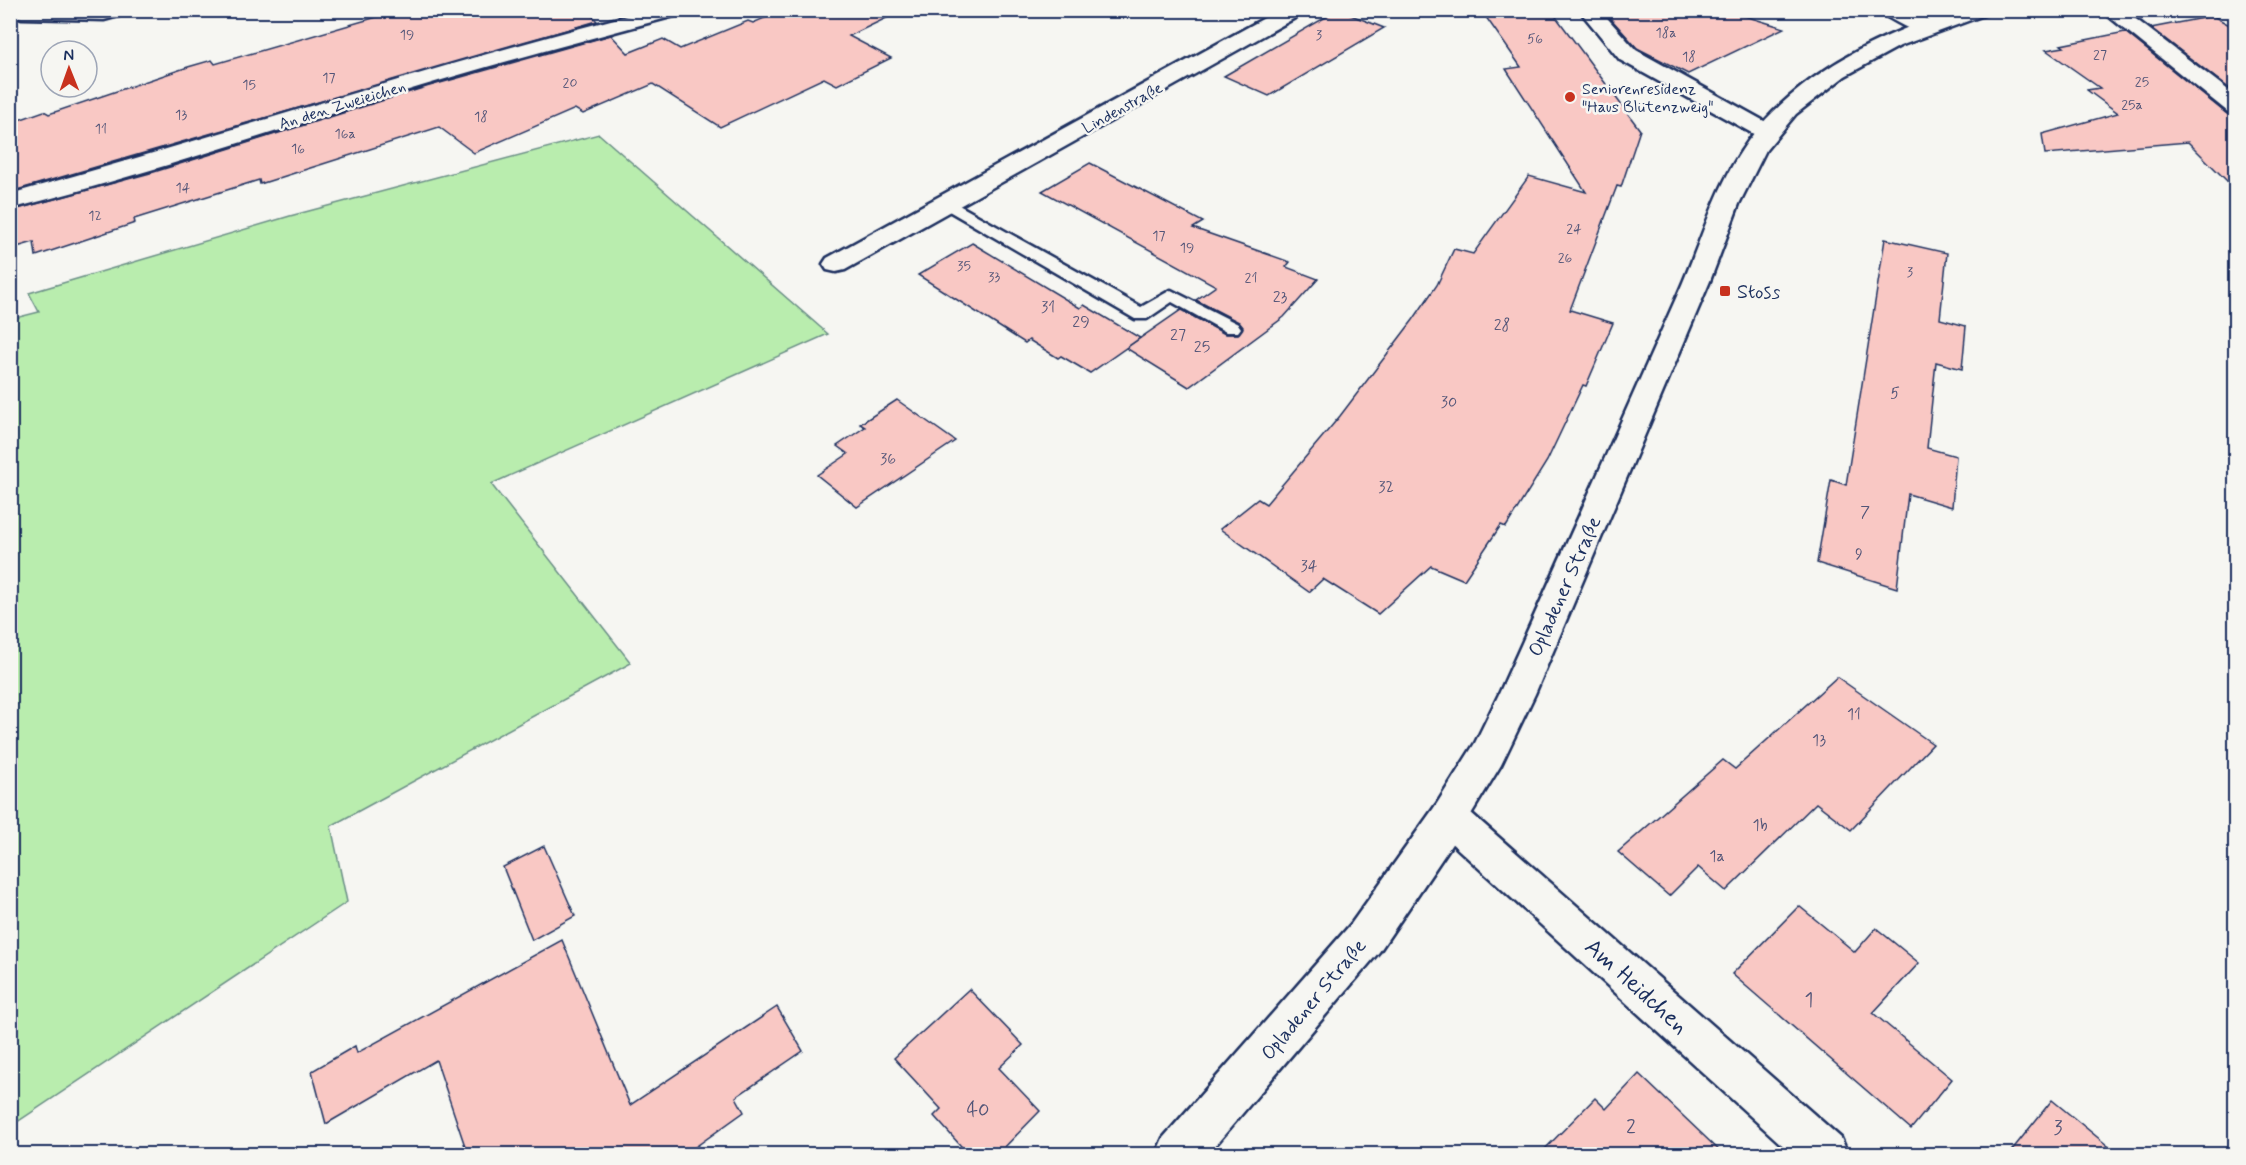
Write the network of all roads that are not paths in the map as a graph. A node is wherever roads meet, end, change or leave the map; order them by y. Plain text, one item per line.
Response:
1 (119, 10) edge
2 (675, 10) edge
3 (1295, 10) edge
4 (1589, 10) edge
5 (1889, 10) edge
6 (1980, 10) edge
7 (2111, 10) edge
8 (19, 15) edge
9 (1927, 28) junction
10 (2235, 106) edge
11 (1767, 132) junction
12 (10, 202) edge
13 (948, 204) junction
14 (836, 264) dead end
15 (1232, 328) dead end
16 (1449, 817) junction
17 (1179, 1155) edge
18 (1825, 1155) edge

1 - 8 street
2 - 12 street, An den Zweieichen
3 - 13 street, Lindenstraße
4 - 11 street
5 - 9 street
6 - 9 street, Opladener Straße
7 - 10 street
9 - 11 street, Opladener Straße
11 - 16 street, Opladener Straße
13 - 14 street, Lindenstraße
13 - 15 lane
16 - 17 street, Opladener Straße
16 - 18 street, Am Heidchen

